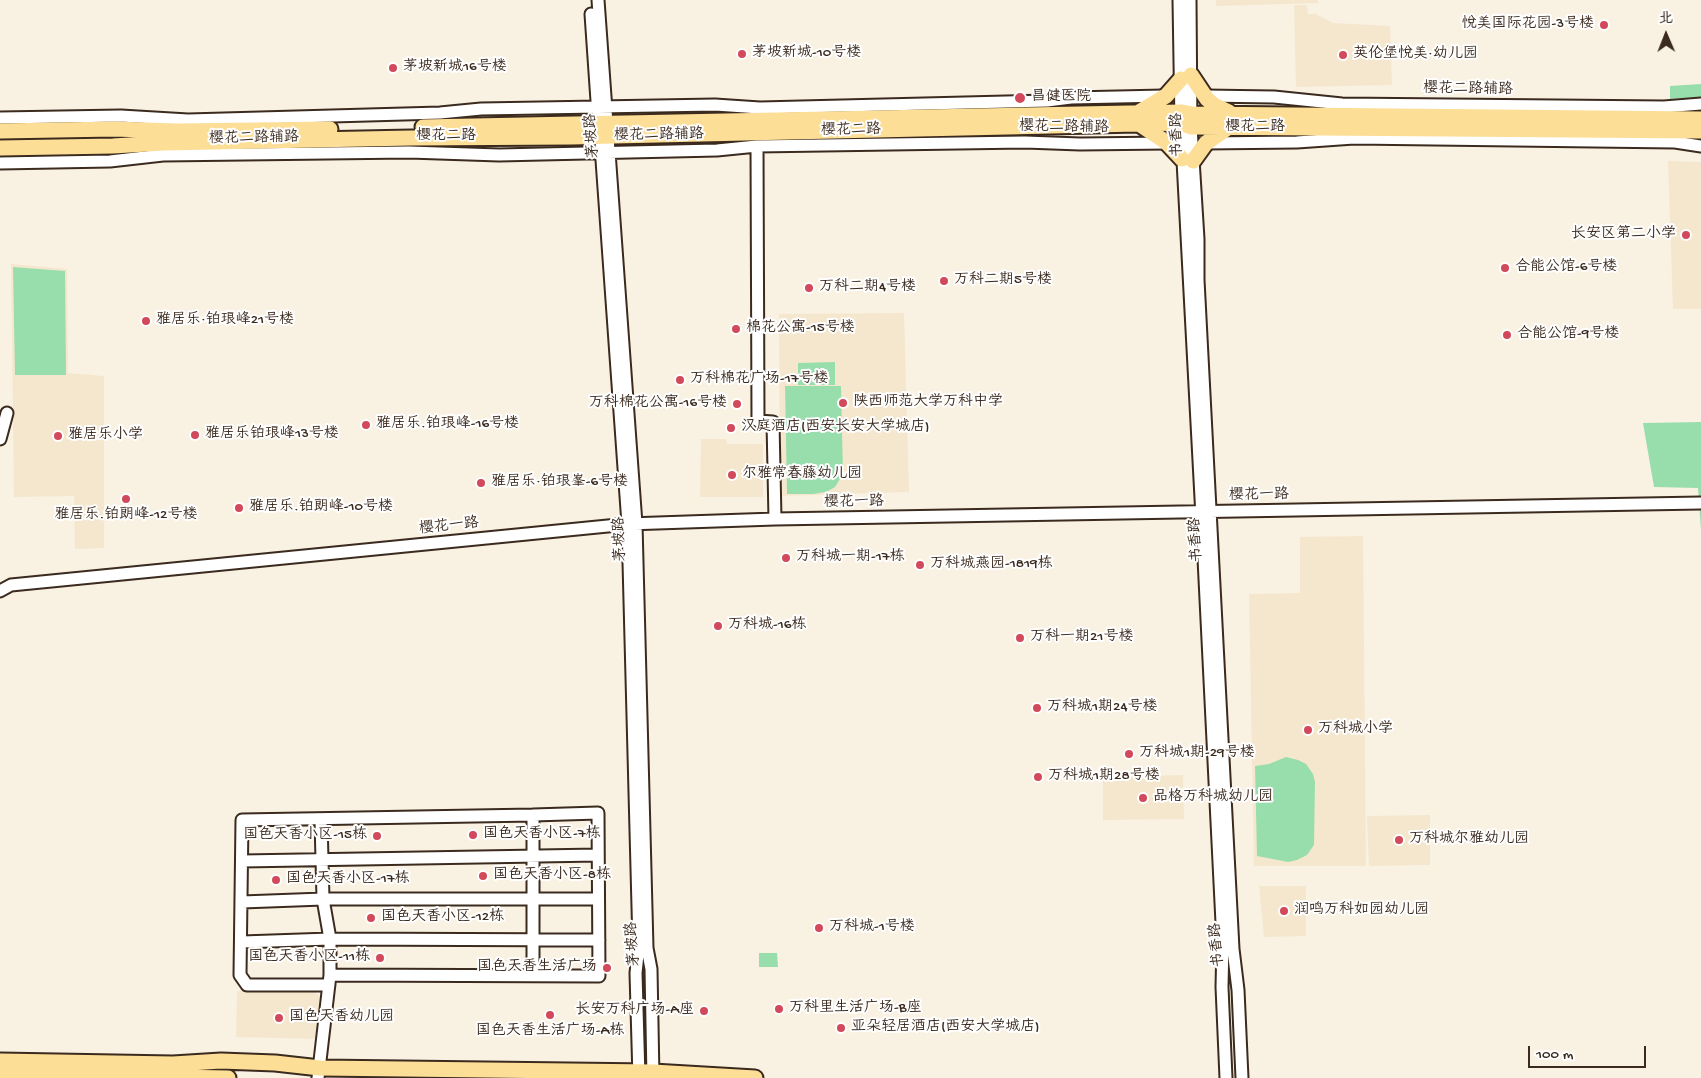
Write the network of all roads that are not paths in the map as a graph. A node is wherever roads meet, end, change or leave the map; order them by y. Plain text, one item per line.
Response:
1 (590, 0) edge
2 (598, 0) edge
3 (1179, 0) edge
4 (1190, 0) edge
5 (1186, 77) junction
6 (1166, 96) junction
7 (1205, 96) junction
8 (1701, 104) edge
9 (602, 107) junction
10 (0, 118) edge
11 (1138, 119) junction
12 (1186, 119) junction
13 (1701, 119) edge
14 (1231, 121) junction
15 (0, 131) edge
16 (1701, 131) edge
17 (604, 137) junction
18 (1206, 142) junction
19 (1168, 143) junction
20 (757, 146) junction
21 (1701, 146) edge
22 (0, 148) edge
23 (1188, 160) junction
24 (0, 163) edge
25 (6, 413) dead end
26 (0, 439) edge
27 (1701, 503) edge
28 (1206, 512) junction
29 (775, 519) junction
30 (632, 524) junction
31 (6, 583) edge
32 (0, 591) edge
33 (533, 815) junction
34 (321, 820) junction
35 (598, 855) junction
36 (533, 856) junction
37 (242, 861) junction
38 (322, 861) junction
39 (323, 899) junction
40 (533, 899) junction
41 (598, 899) junction
42 (242, 902) junction
43 (330, 939) junction
44 (532, 940) junction
45 (599, 940) junction
46 (242, 942) junction
47 (533, 975) junction
48 (330, 980) junction
49 (638, 1043) junction
50 (652, 1043) junction
51 (0, 1061) edge
52 (319, 1073) edge
53 (0, 1074) edge
54 (646, 1075) edge
55 (228, 1078) edge
56 (755, 1078) edge
57 (1226, 1078) edge
58 (1242, 1078) edge

1 - 9 street, 茅坡路
2 - 9 street, 茅坡路
3 - 5 street, 书香路
4 - 5 street, 书香路
5 - 6 main road
5 - 7 main road
5 - 12 street, 书香路
6 - 9 street, 樱花二路辅路
6 - 11 main road
7 - 8 street, 樱花二路辅路
7 - 14 main road
9 - 10 street, 樱花二路辅路
9 - 17 street, 茅坡路
11 - 12 main road, 樱花二路
11 - 17 main road, 樱花二路
11 - 19 main road
12 - 14 main road, 樱花二路
12 - 23 street, 书香路
13 - 14 main road, 樱花二路
14 - 16 main road, 樱花二路
14 - 18 main road
15 - 17 main road, 樱花二路
17 - 20 street, 樱花二路辅路
17 - 22 main road, 樱花二路
17 - 24 street, 樱花二路辅路
17 - 30 street, 茅坡路
18 - 21 street
18 - 23 main road
19 - 20 street, 樱花二路辅路
19 - 23 main road
20 - 29 street
23 - 28 street, 书香路
25 - 26 street
27 - 28 street, 樱花一路
28 - 29 street, 樱花一路
28 - 57 street, 书香路
28 - 58 street, 书香路
29 - 30 street, 樱花一路
30 - 31 street, 樱花一路
30 - 49 street, 茅坡路
30 - 50 street, 茅坡路
31 - 32 street, 樱花一路
33 - 34 street
33 - 35 street
33 - 36 street
34 - 37 street
34 - 38 street
35 - 36 street
35 - 41 street
36 - 38 street
36 - 40 street
37 - 38 street
37 - 42 street
38 - 39 street
39 - 40 street
39 - 42 street
39 - 43 street
40 - 41 street
40 - 44 street
41 - 45 street
42 - 46 street
43 - 44 street
43 - 46 street
43 - 48 street
44 - 45 street
44 - 47 street
45 - 47 street
46 - 48 street
47 - 48 street
48 - 52 street
49 - 50 street
49 - 54 street, 茅坡路
50 - 54 street, 茅坡路
51 - 52 main road
52 - 54 main road
53 - 55 main road
54 - 56 main road

